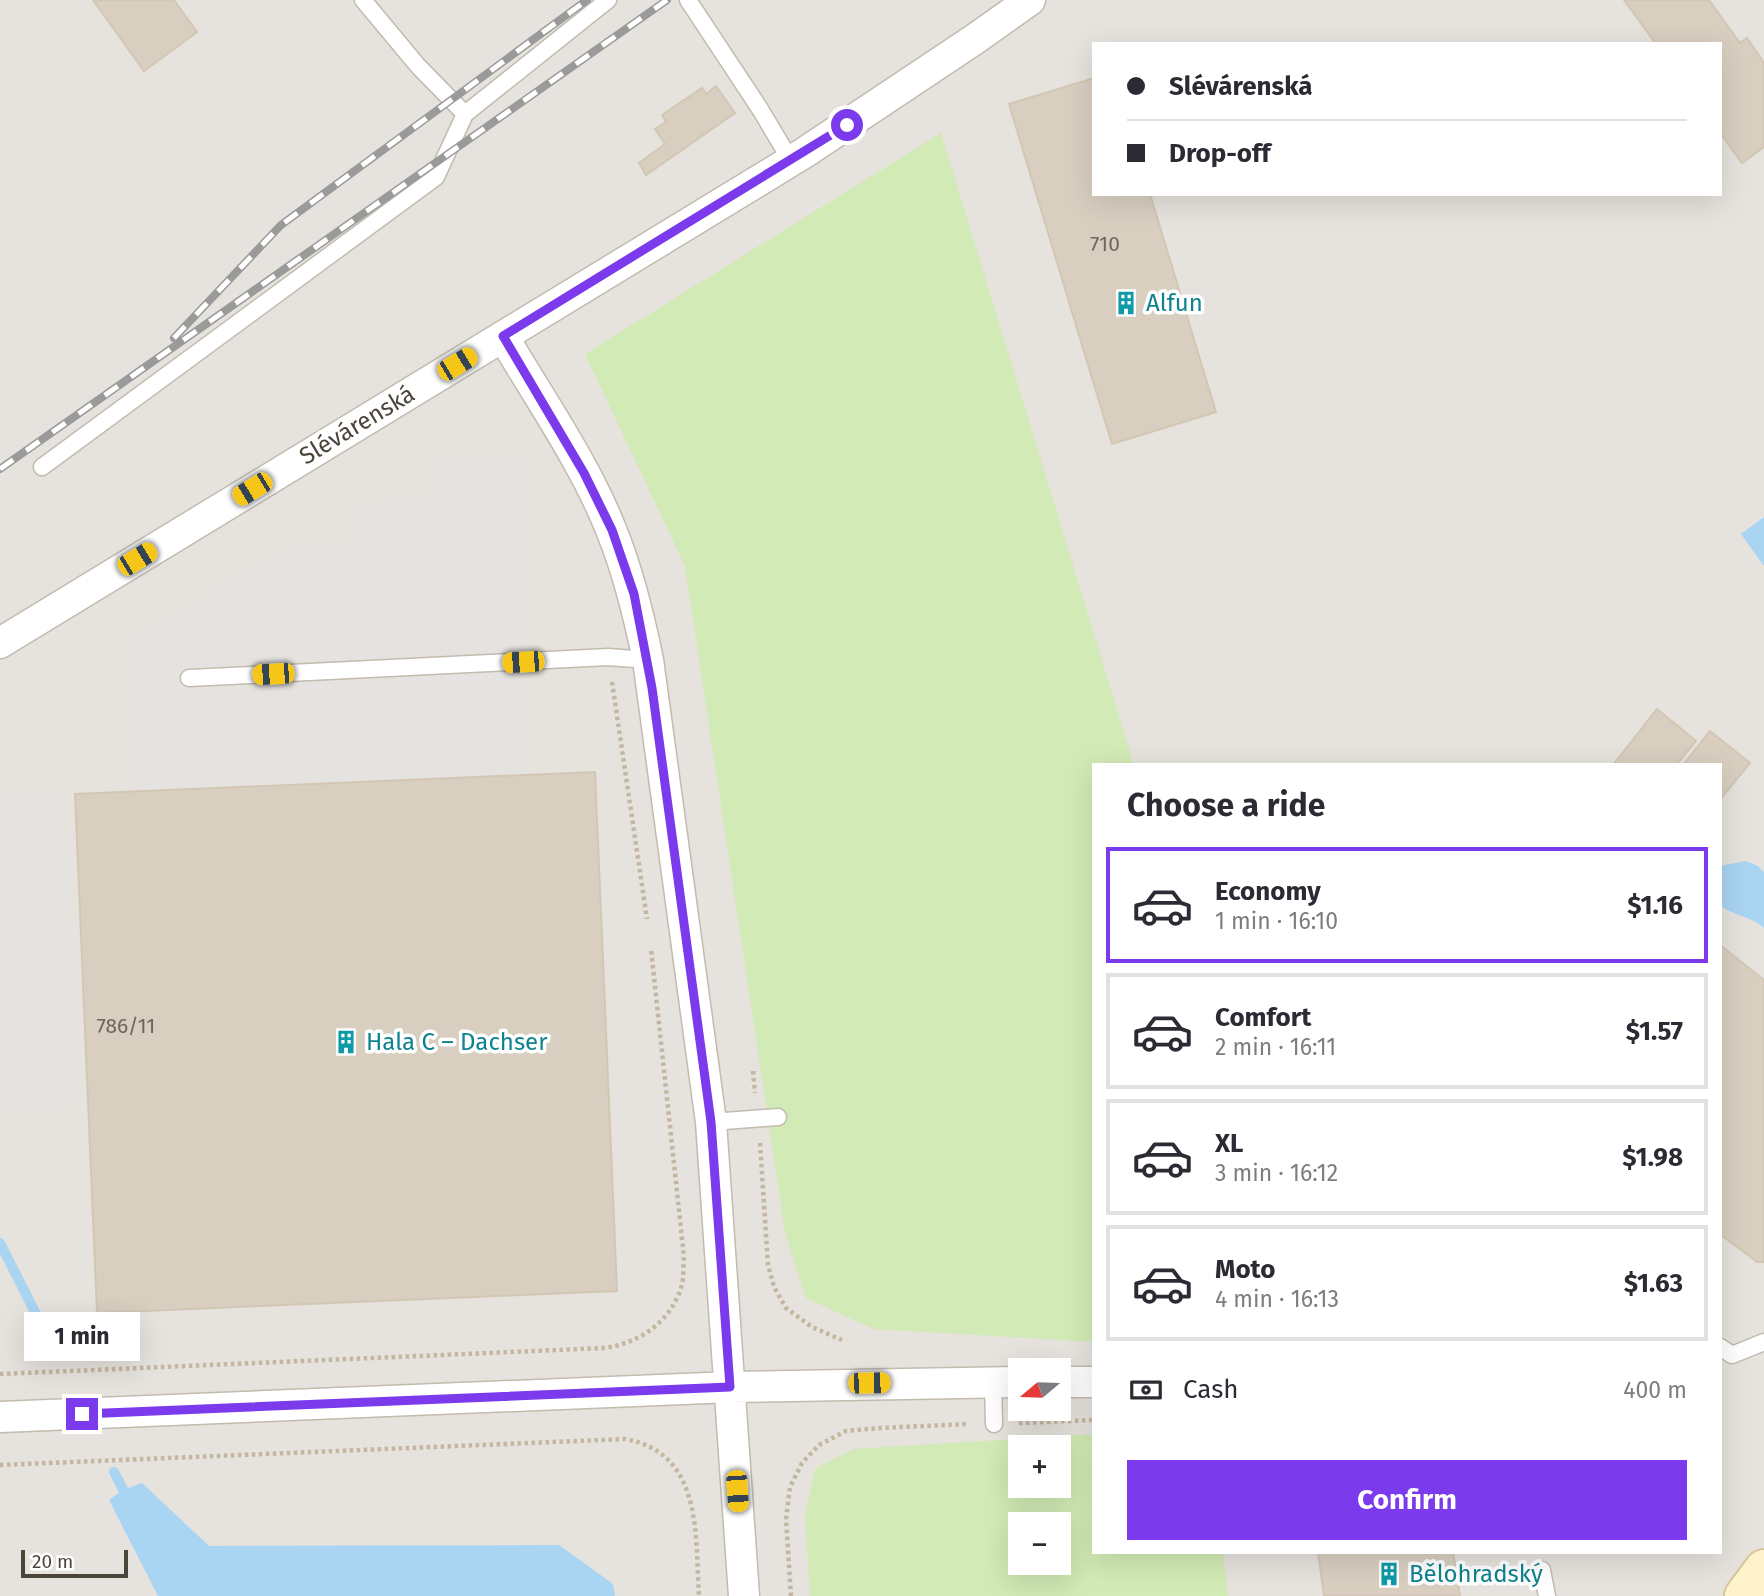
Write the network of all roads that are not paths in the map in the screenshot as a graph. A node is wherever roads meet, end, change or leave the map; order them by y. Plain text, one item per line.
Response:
1 (363, 0) edge
2 (607, 0) edge
3 (688, 0) edge
4 (1030, 0) edge
5 (465, 114) junction
6 (791, 161) junction
7 (503, 336) junction
8 (42, 467) dead end
9 (0, 643) edge
10 (648, 660) junction
11 (189, 678) dead end
12 (778, 1117) dead end
13 (711, 1122) junction
14 (1764, 1342) edge
15 (1722, 1348) edge
16 (1006, 1382) edge
17 (1071, 1382) edge
18 (1092, 1382) edge
19 (730, 1387) junction
20 (0, 1417) edge
21 (994, 1424) road end
22 (1764, 1569) edge
23 (1542, 1570) dead end
24 (744, 1596) edge
25 (1547, 1596) edge
26 (1744, 1596) edge

1 - 5 lane
2 - 5 lane
3 - 6 lane
4 - 6 street, Slévárenská
5 - 8 lane
6 - 7 street, Slévárenská
7 - 9 street, Slévárenská
7 - 10 street
10 - 11 lane
10 - 13 street
12 - 13 lane
13 - 19 street
14 - 15 lane
16 - 19 street
16 - 21 lane
17 - 18 street
19 - 20 street
19 - 24 street
22 - 26 main road
23 - 25 lane

